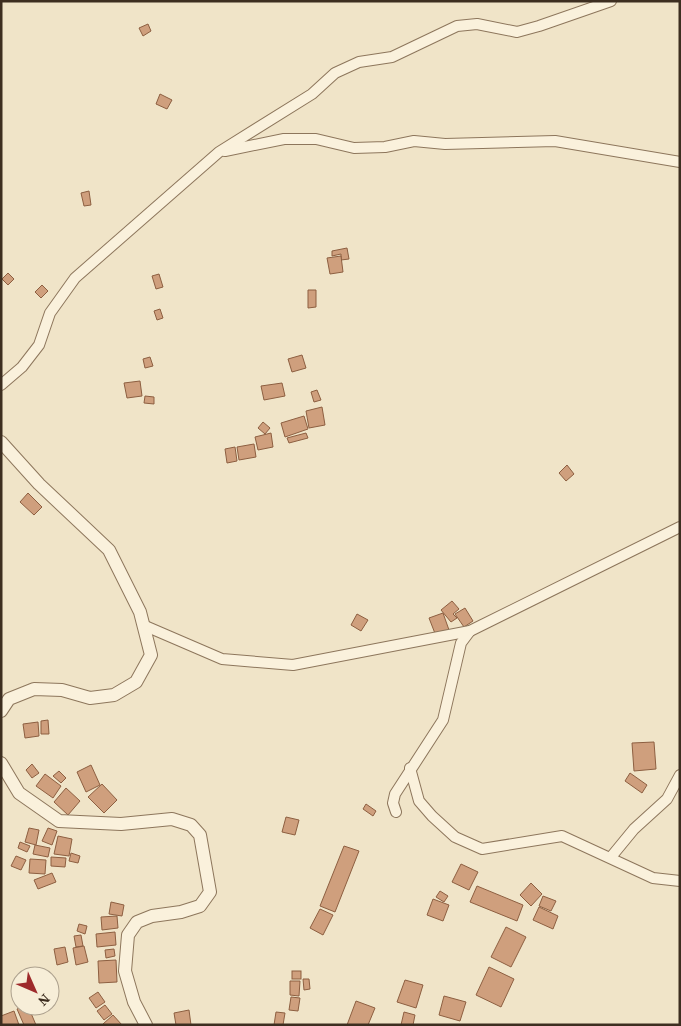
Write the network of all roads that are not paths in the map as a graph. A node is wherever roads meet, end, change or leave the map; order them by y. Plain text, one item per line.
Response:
1 (611, 1) edge
2 (219, 152) junction
3 (680, 162) edge
4 (1, 385) edge
5 (1, 442) edge
6 (680, 527) edge
7 (143, 625) junction
8 (470, 631) junction
9 (1, 710) edge
10 (1, 763) edge
11 (410, 768) junction
12 (680, 776) edge
13 (396, 812) dead end
14 (611, 857) junction
15 (680, 881) edge
16 (146, 1025) edge

1 - 2 street
2 - 3 street
2 - 4 street
5 - 7 street
6 - 8 street
7 - 8 street
7 - 9 street
8 - 11 street
10 - 16 street
11 - 13 street
11 - 14 street
12 - 14 street
14 - 15 street

